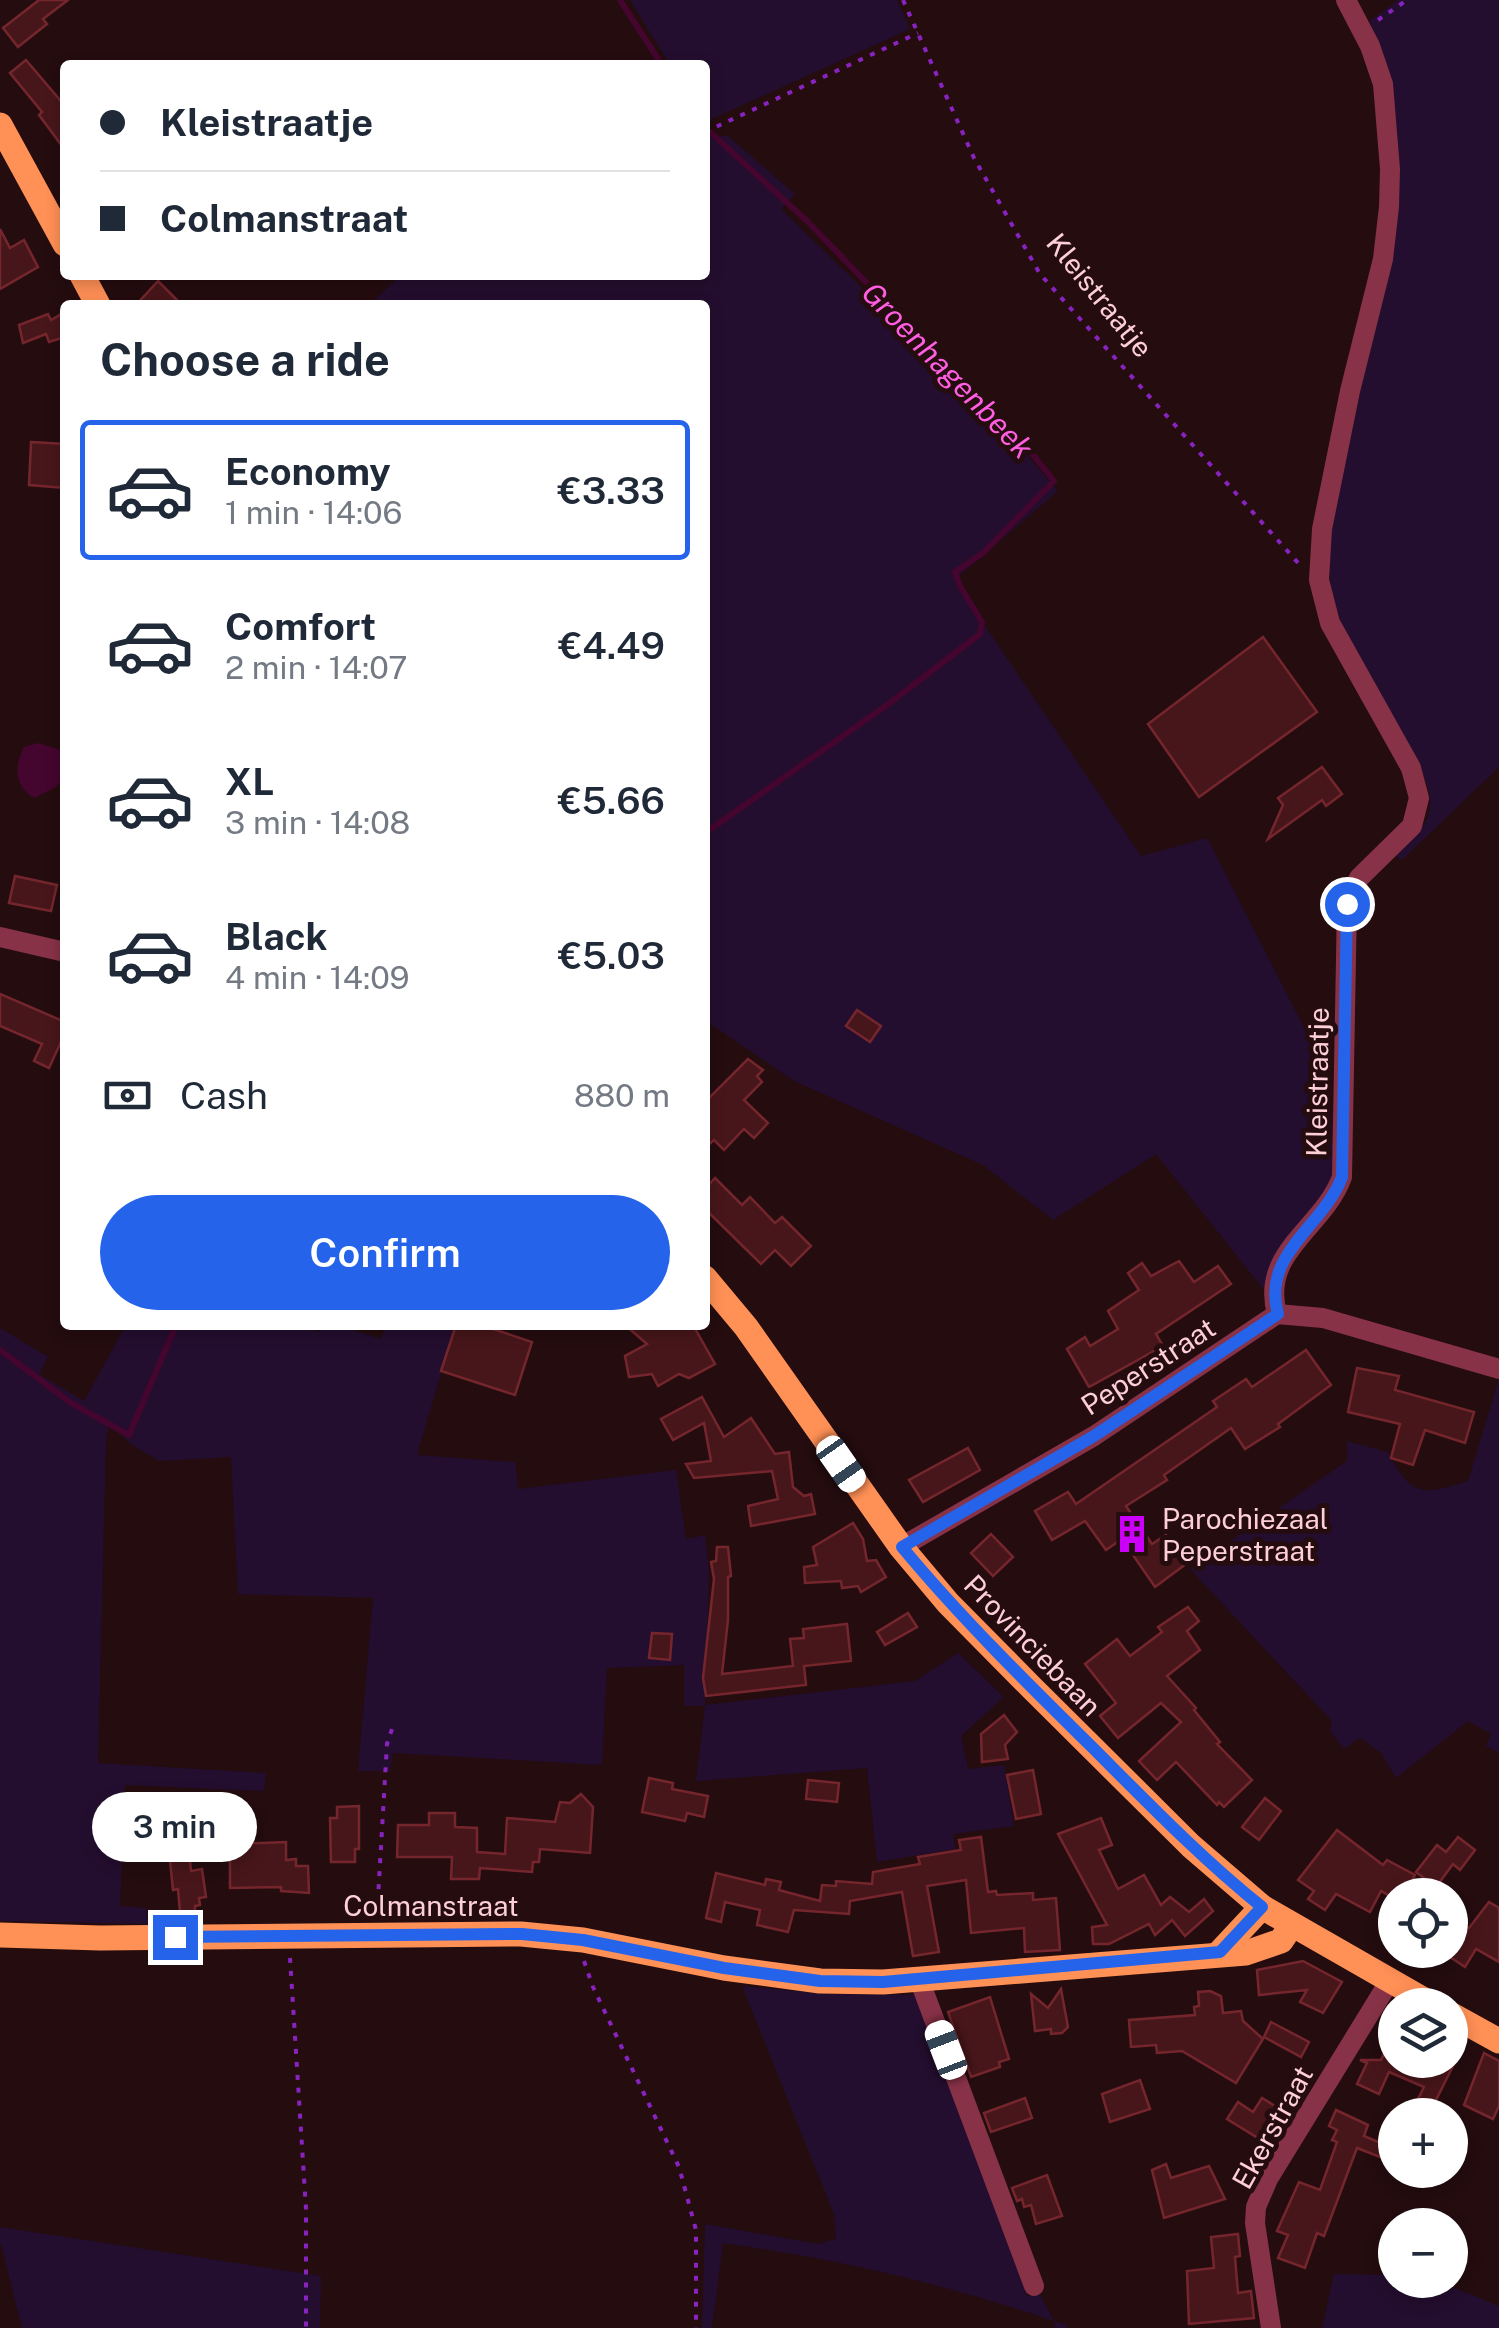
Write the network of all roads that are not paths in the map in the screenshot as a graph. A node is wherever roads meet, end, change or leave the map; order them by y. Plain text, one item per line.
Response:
1 (1346, 0) edge
2 (0, 125) edge
3 (60, 235) edge
4 (0, 937) edge
5 (60, 951) edge
6 (710, 1284) edge
7 (1278, 1314) junction
8 (1499, 1369) edge
9 (902, 1547) junction
10 (1262, 1907) junction
11 (1291, 1926) junction
12 (0, 1935) edge
13 (1220, 1952) junction
14 (919, 1979) junction
15 (1390, 1982) junction
16 (1401, 1988) edge
17 (1468, 2024) edge
18 (1499, 2040) edge
19 (1034, 2286) dead end
20 (1270, 2321) edge

1 - 7 street, Kleistraatje
2 - 3 main road
4 - 5 street
6 - 9 main road, Provinciebaan
7 - 8 street
7 - 9 street, Peperstraat
9 - 10 main road, Provinciebaan
10 - 11 main road, Provinciebaan
10 - 13 main road
11 - 13 main road, Colmanstraat
11 - 15 main road, Provinciebaan
12 - 14 main road, Colmanstraat
13 - 14 main road, Colmanstraat
14 - 19 street
15 - 16 main road, Provinciebaan
15 - 20 street, Ekerstraat
17 - 18 main road

